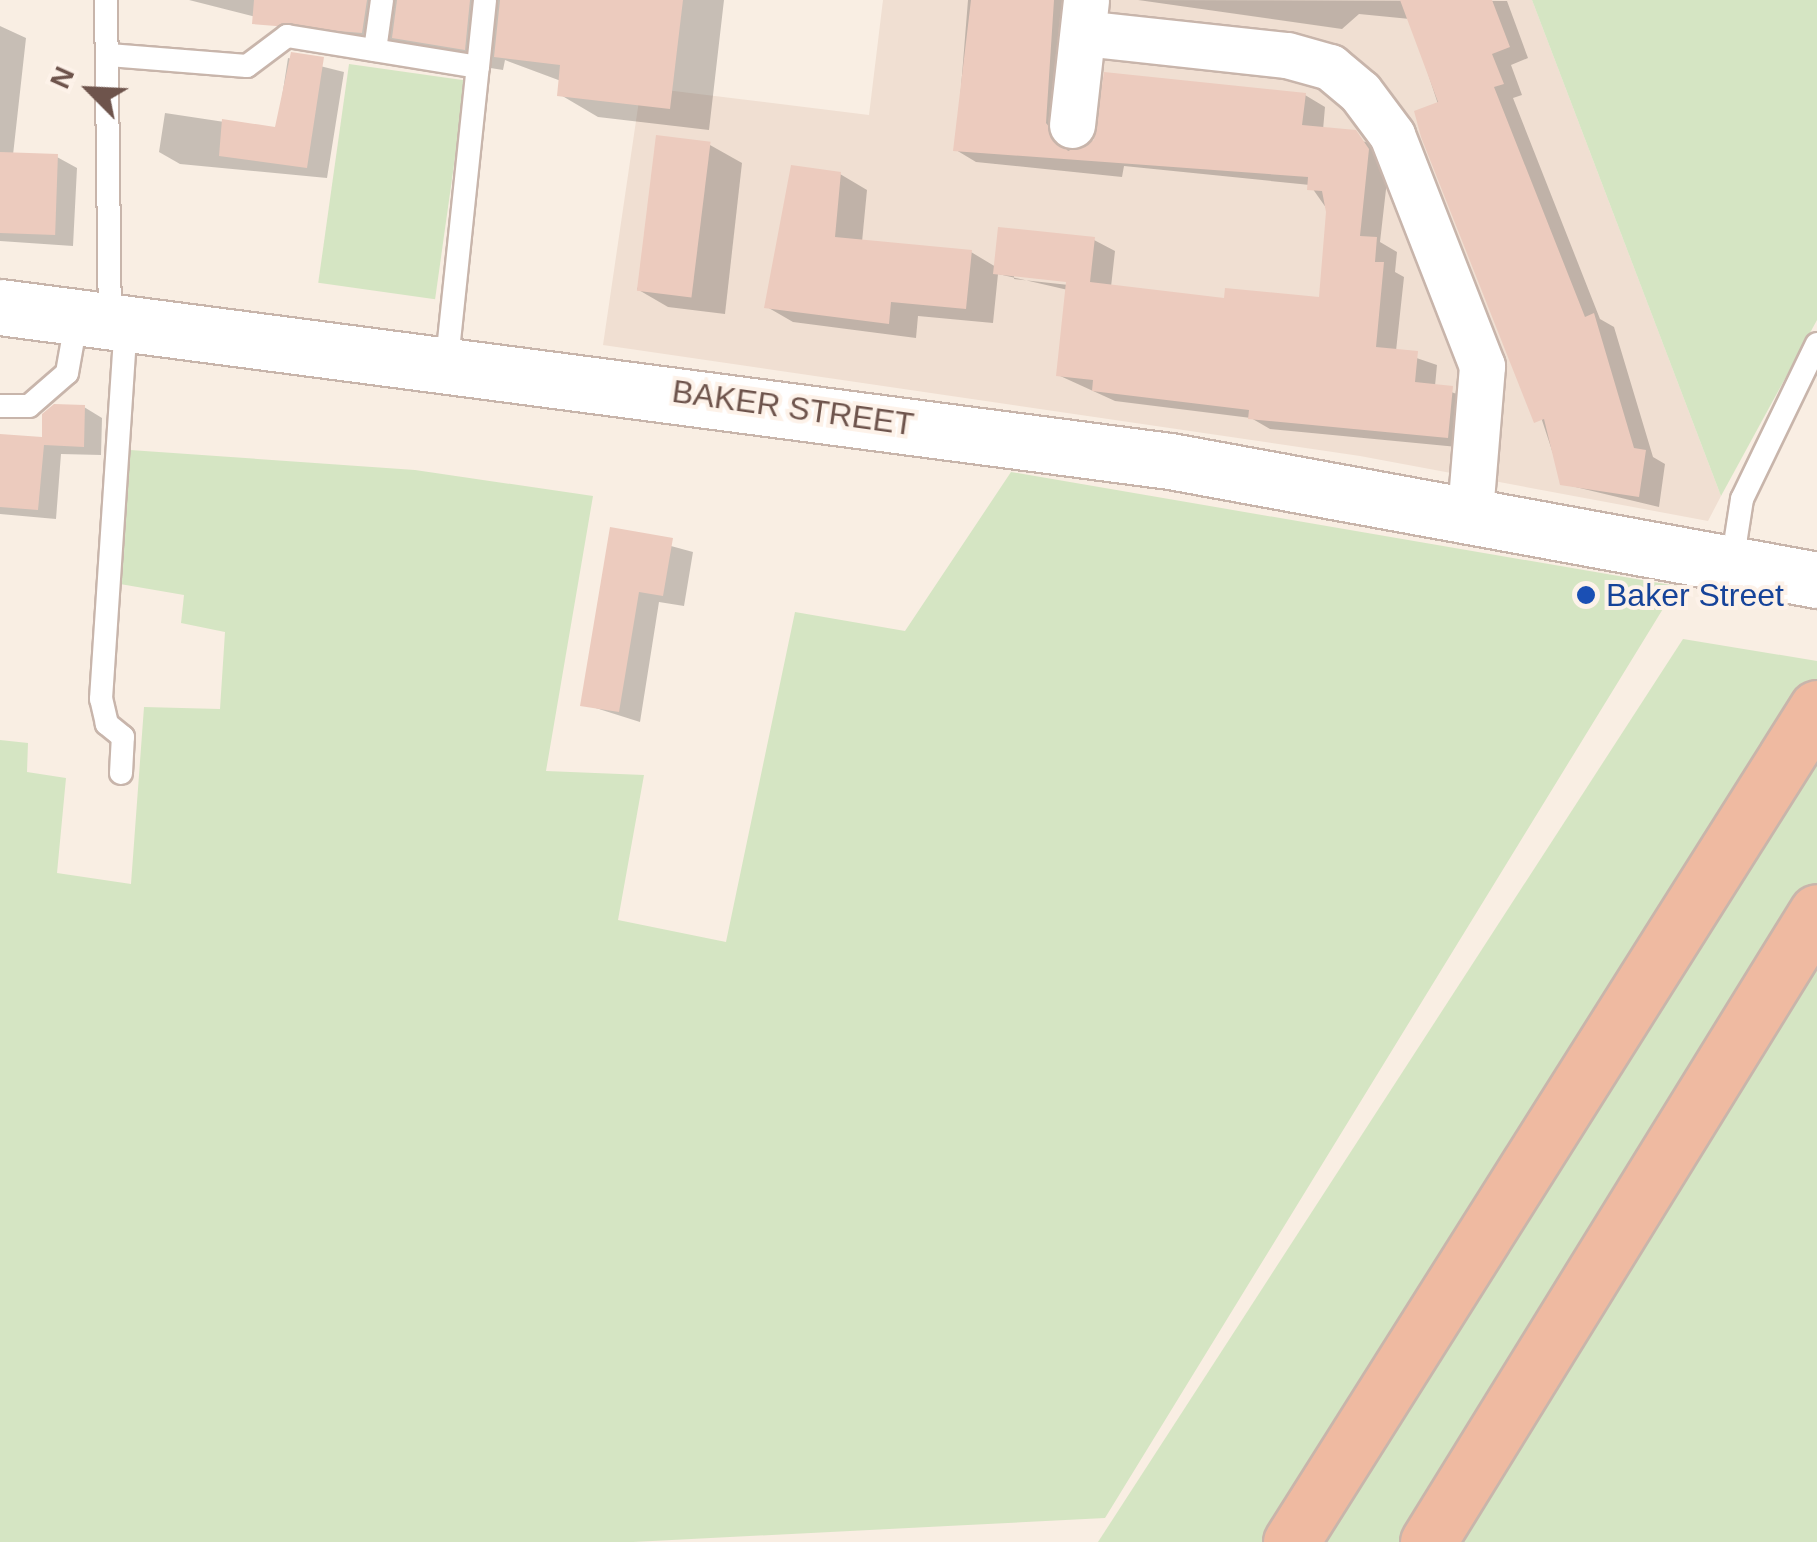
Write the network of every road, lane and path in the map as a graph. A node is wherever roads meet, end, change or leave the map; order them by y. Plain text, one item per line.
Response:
1 (106, 0) edge
2 (382, 0) edge
3 (485, 0) edge
4 (1084, 16) edge
5 (375, 50) junction
6 (110, 55) junction
7 (478, 67) junction
8 (1072, 125) dead end
9 (0, 307) edge
10 (105, 316) junction
11 (1817, 344) edge
12 (447, 360) junction
13 (0, 406) edge
14 (1470, 512) junction
15 (1732, 563) junction
16 (1817, 580) edge
17 (1814, 714) edge
18 (121, 773) dead end
19 (1817, 912) edge
20 (1291, 1542) edge
21 (1428, 1542) edge

1 - 6 lane
2 - 5 lane
3 - 7 lane
4 - 8 street
4 - 14 street
5 - 6 lane
5 - 7 lane
6 - 10 lane
7 - 12 lane
9 - 10 main road, BAKER STREET
10 - 12 main road, BAKER STREET
10 - 13 lane
10 - 18 lane
11 - 15 lane
12 - 14 main road, BAKER STREET
14 - 15 main road, BAKER STREET
15 - 16 main road, BAKER STREET
17 - 20 highway
19 - 21 highway

